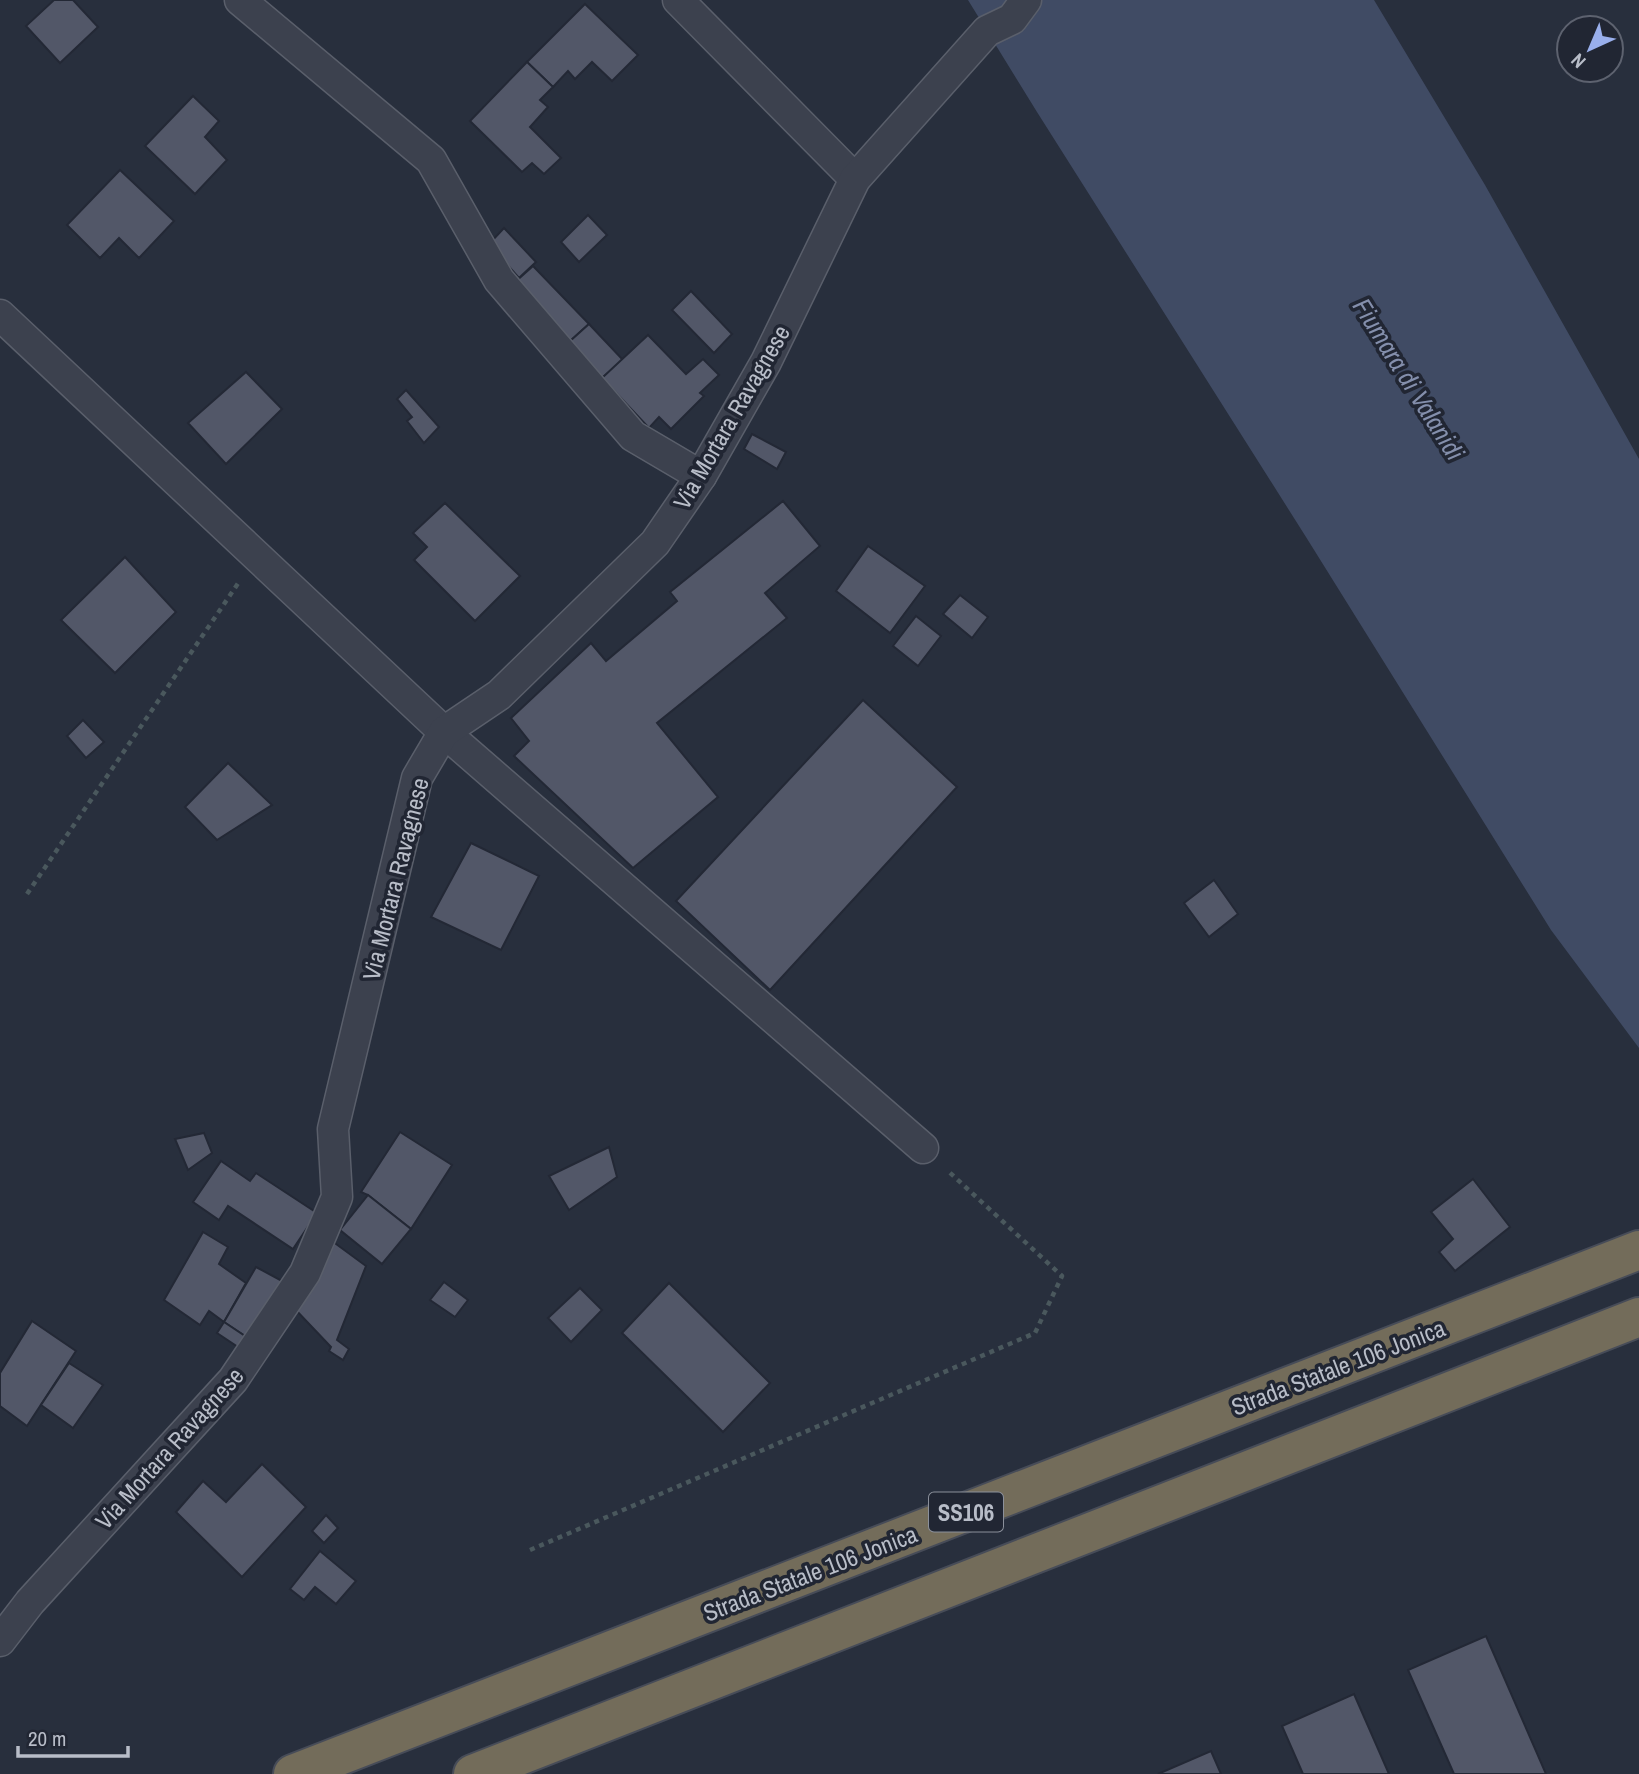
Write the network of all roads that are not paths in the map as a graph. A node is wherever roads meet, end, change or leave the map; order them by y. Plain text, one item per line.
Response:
1 (240, 0) edge
2 (678, 0) edge
3 (1026, 0) edge
4 (855, 179) junction
5 (0, 315) edge
6 (701, 476) junction
7 (444, 732) junction
8 (923, 1148) road end
9 (1639, 1250) edge
10 (1639, 1317) edge
11 (0, 1641) edge
12 (293, 1774) edge
13 (473, 1774) edge

1 - 6 street
2 - 4 street
3 - 4 street, Via Mortara Ravagnese
4 - 6 street, Via Mortara Ravagnese
5 - 7 street
6 - 7 street, Via Mortara Ravagnese
7 - 8 street
7 - 11 street, Via Mortara Ravagnese
9 - 12 highway, Strada Statale 106 Jonica / SS106
10 - 13 highway, SS106

